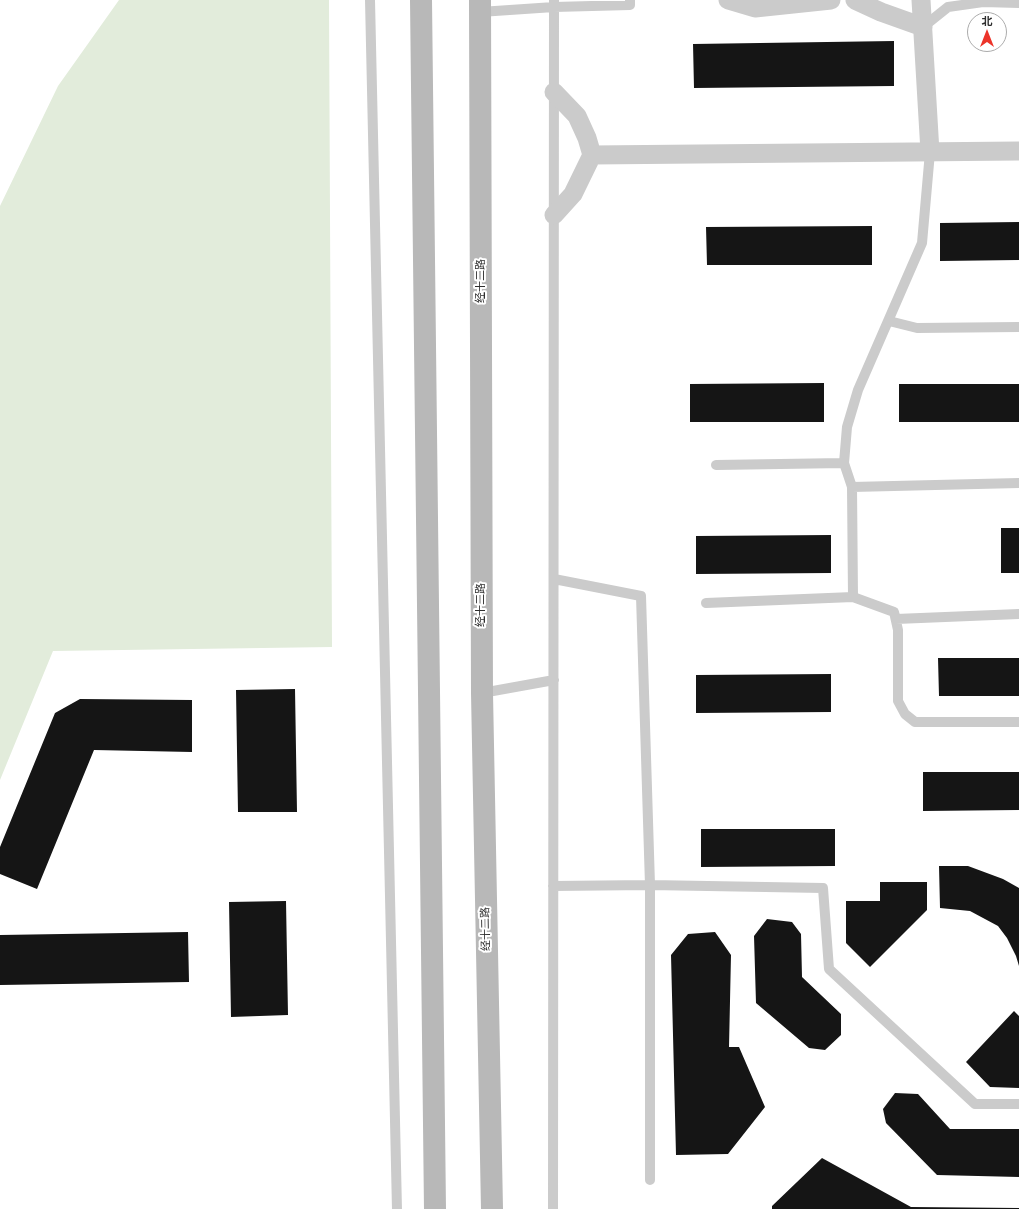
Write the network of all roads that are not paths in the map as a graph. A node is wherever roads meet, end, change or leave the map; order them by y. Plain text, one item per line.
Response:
1 (370, 0) edge
2 (421, 0) edge
3 (630, 0) edge
4 (728, 0) edge
5 (831, 0) edge
6 (855, 0) edge
7 (921, 0) edge
8 (554, 3) edge
9 (1019, 3) edge
10 (480, 6) edge
11 (923, 28) junction
12 (554, 92) junction
13 (1019, 151) edge
14 (930, 152) junction
15 (592, 155) junction
16 (554, 216) junction
17 (889, 321) junction
18 (1019, 327) edge
19 (844, 463) junction
20 (716, 465) dead end
21 (1019, 483) edge
22 (852, 487) junction
23 (554, 579) junction
24 (852, 597) junction
25 (706, 603) dead end
26 (1019, 614) edge
27 (896, 619) junction
28 (554, 680) junction
29 (482, 693) junction
30 (1019, 722) edge
31 (650, 885) junction
32 (553, 886) junction
33 (1019, 1104) edge
34 (650, 1180) dead end
35 (397, 1209) edge
36 (435, 1209) edge
37 (492, 1209) edge
38 (553, 1209) edge

1 - 35 lane
2 - 36 main road
3 - 8 lane
4 - 5 street
6 - 11 street
7 - 11 street
8 - 10 lane
8 - 12 lane
9 - 11 lane
10 - 29 main road, 经十二路
11 - 14 street
12 - 15 street
12 - 16 lane
13 - 14 street
14 - 15 street
14 - 17 lane
15 - 16 street
16 - 23 lane
17 - 18 lane
17 - 19 lane
19 - 20 lane
19 - 22 lane
21 - 22 lane
22 - 24 lane
23 - 28 lane
23 - 31 lane
24 - 25 lane
24 - 27 lane
26 - 27 lane
27 - 30 lane
28 - 29 lane
28 - 32 lane
29 - 37 main road, 经十二路
31 - 32 lane
31 - 33 lane
31 - 34 lane
32 - 38 lane

